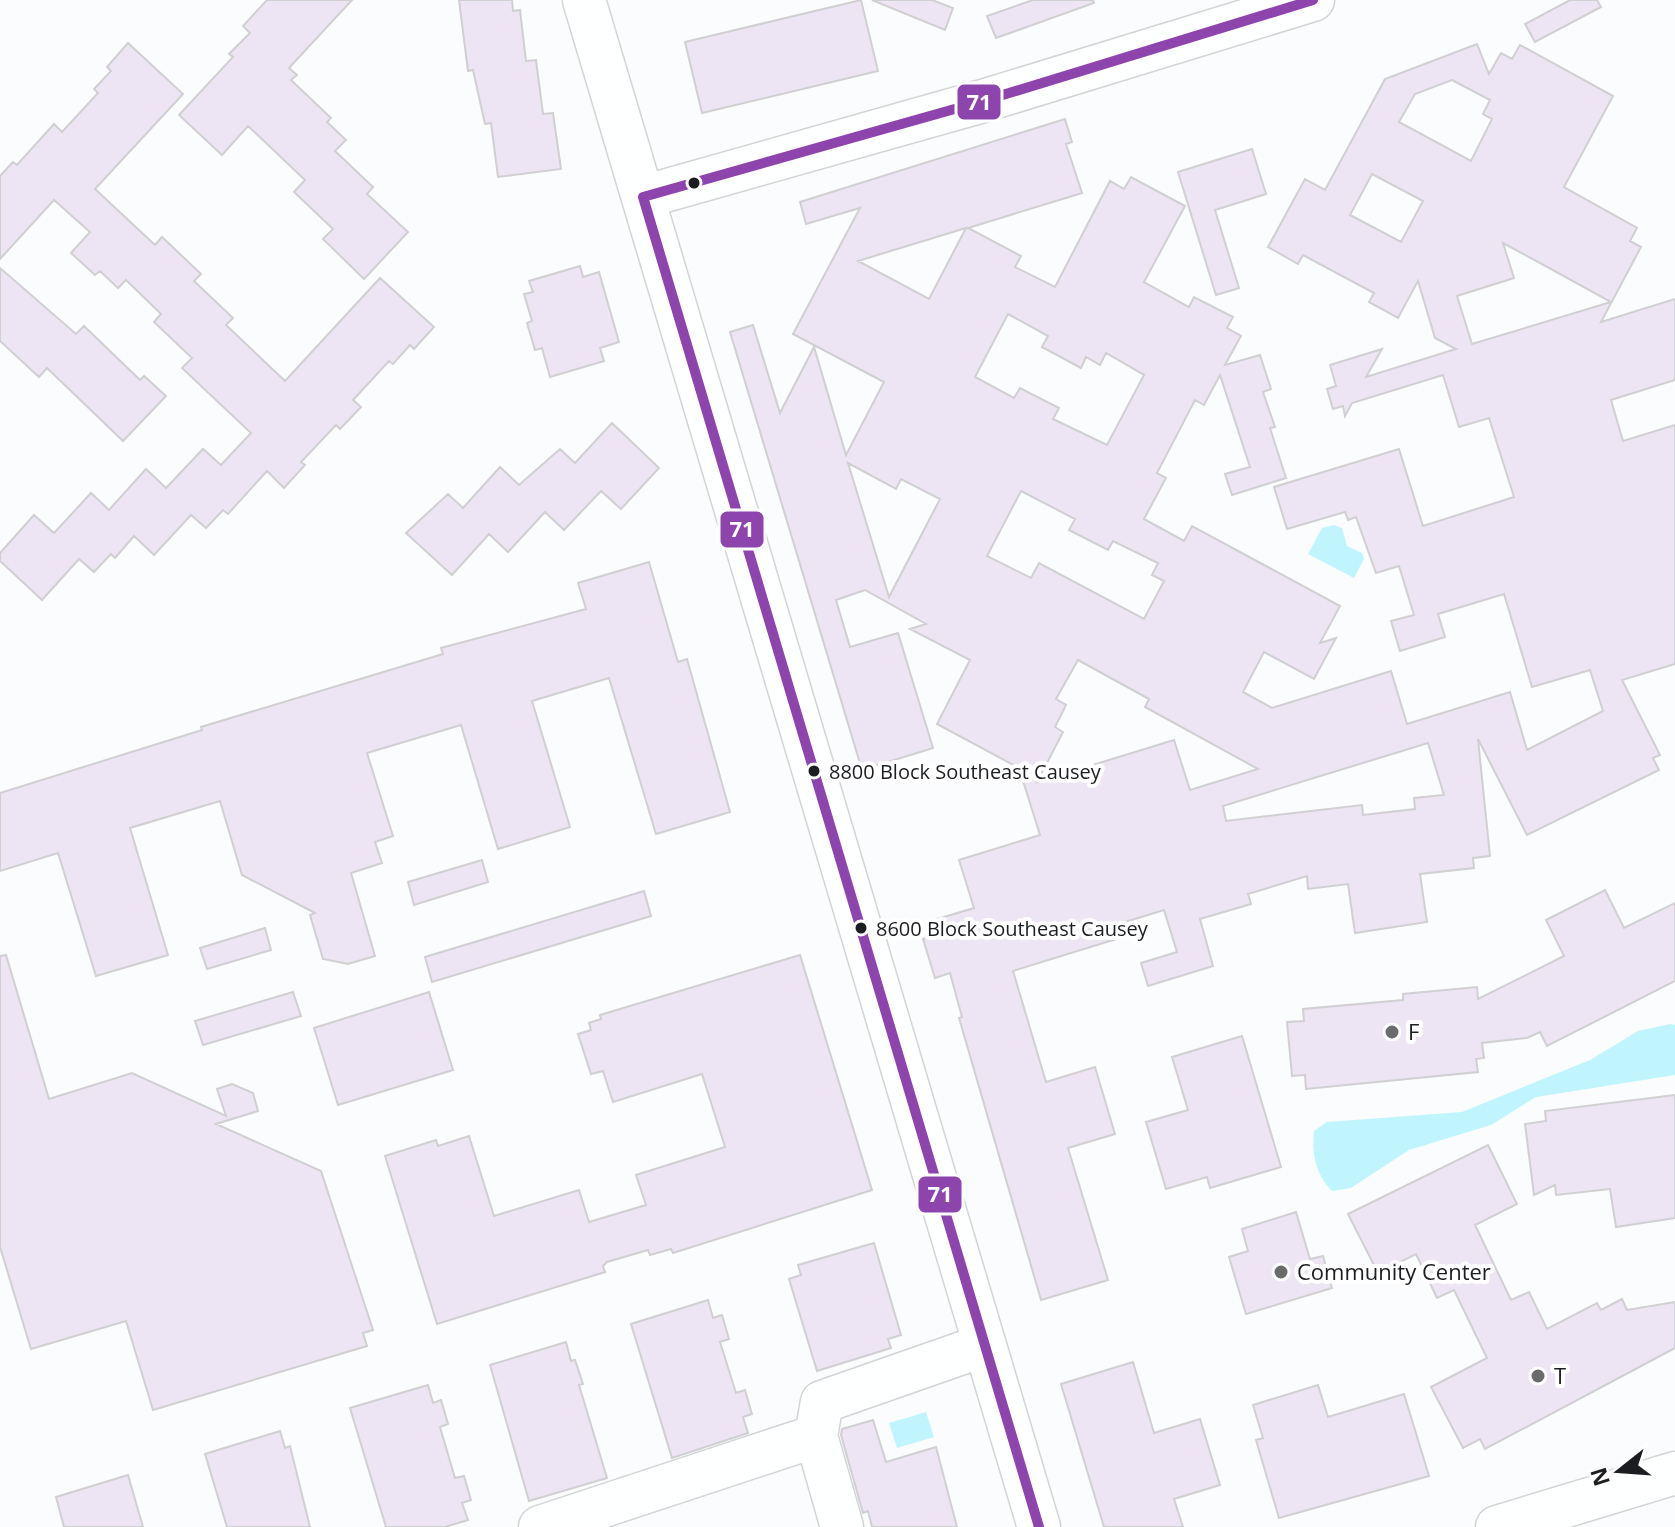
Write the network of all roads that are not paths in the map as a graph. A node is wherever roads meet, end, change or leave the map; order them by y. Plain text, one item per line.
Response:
1 (584, 0) edge
2 (1313, 0) edge
3 (643, 197) junction
4 (985, 1345) junction
5 (816, 1436) junction
6 (1675, 1473) edge
7 (540, 1527) edge
8 (842, 1527) edge
9 (1039, 1527) edge
10 (1497, 1527) edge

1 - 3 street
2 - 3 street
3 - 4 street
4 - 5 street
4 - 9 street
5 - 7 street
5 - 8 street
6 - 10 street

